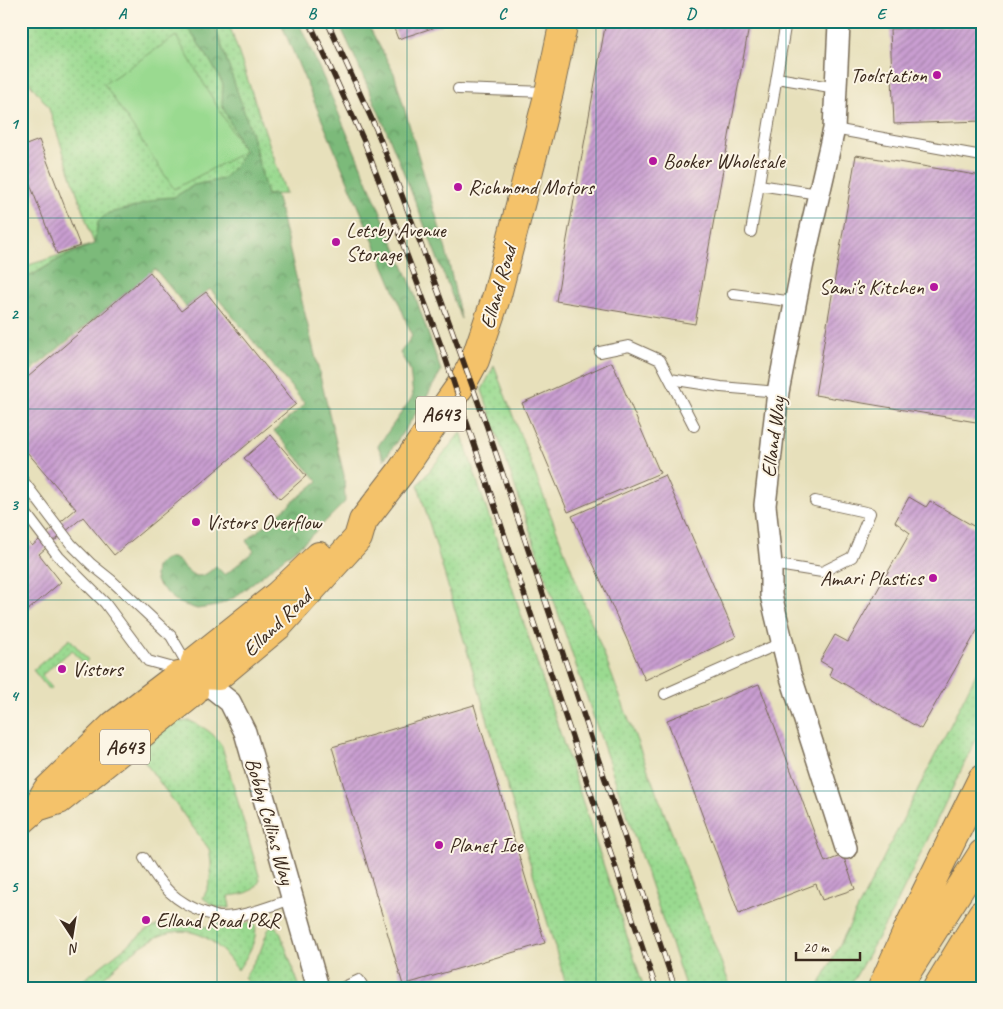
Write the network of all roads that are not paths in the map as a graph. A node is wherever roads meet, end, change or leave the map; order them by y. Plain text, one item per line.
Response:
1 (564, 21) edge
2 (786, 21) edge
3 (841, 22) edge
4 (777, 78) junction
5 (836, 88) junction
6 (458, 89) dead end
7 (549, 92) junction
8 (834, 129) junction
9 (982, 156) edge
10 (760, 185) junction
11 (819, 194) junction
12 (751, 232) dead end
13 (733, 294) dead end
14 (795, 302) junction
15 (600, 352) dead end
16 (670, 380) junction
17 (778, 392) junction
18 (694, 426) dead end
19 (21, 478) edge
20 (815, 501) dead end
21 (21, 507) edge
22 (771, 564) junction
23 (783, 642) junction
24 (192, 674) junction
25 (666, 694) dead end
26 (982, 779) edge
27 (29, 814) edge
28 (846, 848) dead end
29 (982, 854) edge
30 (144, 858) dead end
31 (292, 899) junction
32 (982, 914) edge
33 (982, 954) edge
34 (318, 988) edge
35 (342, 988) edge
36 (364, 988) edge
37 (882, 988) edge
38 (897, 988) edge
39 (936, 988) edge
40 (956, 988) edge

1 - 7 main road, Elland Road / A643
2 - 4 lane
3 - 5 street, Elland Way
4 - 5 lane
4 - 10 lane
5 - 8 street, Elland Way
6 - 7 lane
7 - 24 main road, Elland Road / A643
8 - 9 lane
8 - 11 street, Elland Way
10 - 11 lane
10 - 12 lane
11 - 14 street, Elland Way
13 - 14 lane
14 - 17 street, Elland Way
15 - 16 lane
16 - 17 lane
16 - 18 lane
17 - 22 street, Elland Way
19 - 24 lane
20 - 22 lane
21 - 24 lane
22 - 23 street, Elland Way
23 - 25 lane
23 - 28 street, Elland Way
24 - 27 main road, Elland Road / A643
24 - 31 street, Bobby Collins Way
26 - 37 main road
29 - 38 main road
30 - 31 lane
31 - 34 street, Bobby Collins Way
32 - 39 main road
33 - 40 main road
35 - 36 lane

